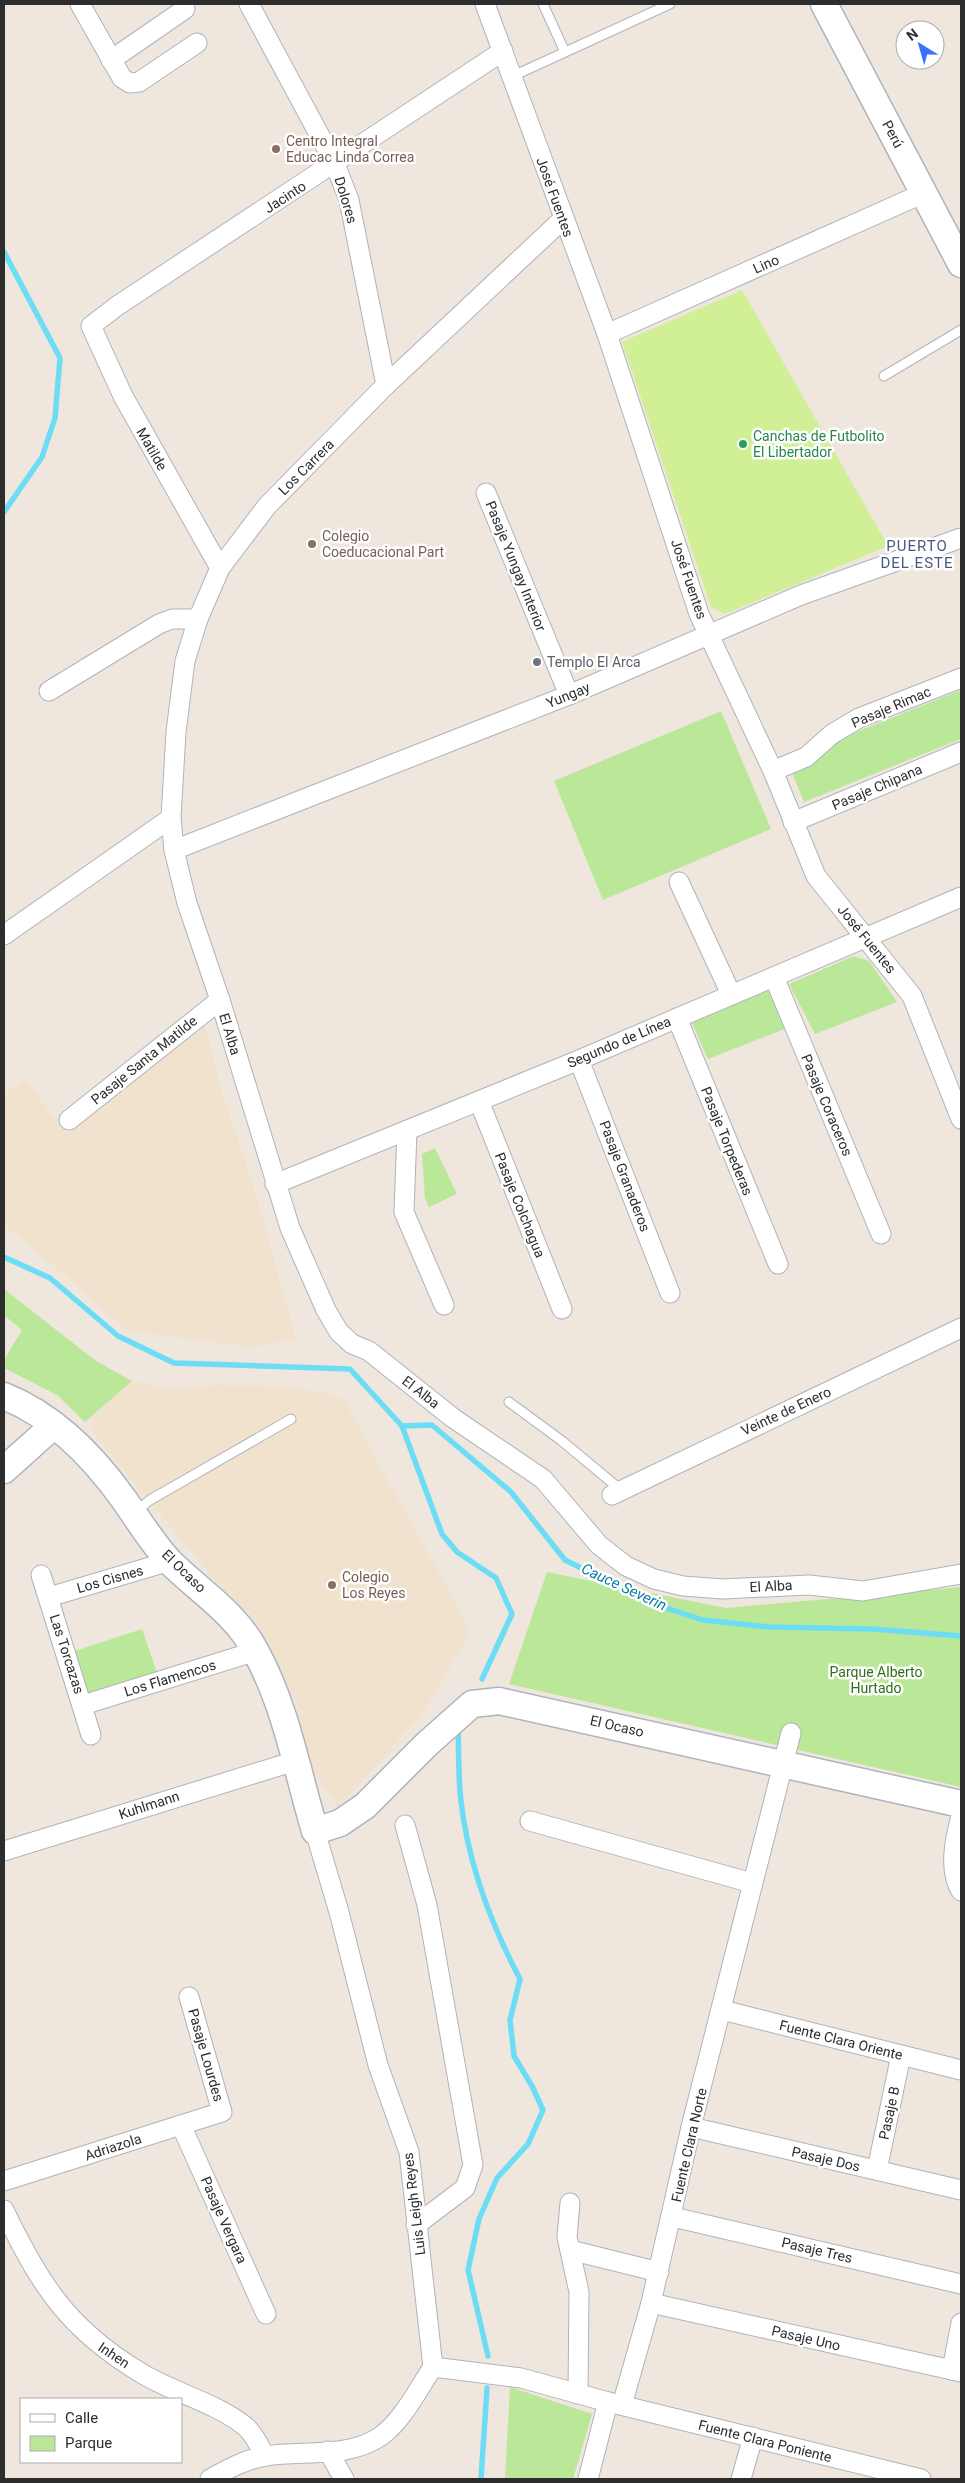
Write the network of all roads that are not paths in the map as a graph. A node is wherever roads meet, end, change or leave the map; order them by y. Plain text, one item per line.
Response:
1 (80, 4) edge
2 (249, 4) edge
3 (485, 4) edge
4 (544, 4) edge
5 (670, 4) edge
6 (824, 4) edge
7 (185, 9) dead end
8 (197, 43) dead end
9 (503, 51) junction
10 (566, 52) junction
11 (111, 60) junction
12 (513, 76) junction
13 (335, 164) junction
14 (924, 193) junction
15 (563, 219) junction
16 (957, 247) edge
17 (91, 326) joint
18 (961, 330) edge
19 (607, 334) junction
20 (884, 376) dead end
21 (386, 385) junction
22 (486, 494) dead end
23 (961, 538) edge
24 (220, 568) junction
25 (198, 619) junction
26 (711, 636) junction
27 (961, 678) edge
28 (49, 692) dead end
29 (569, 695) junction
30 (961, 752) edge
31 (773, 771) junction
32 (171, 818) junction
33 (794, 822) junction
34 (174, 850) junction
35 (679, 882) dead end
36 (961, 897) edge
37 (4, 935) edge
38 (865, 937) junction
39 (774, 977) junction
40 (731, 994) junction
41 (220, 1000) junction
42 (676, 1018) junction
43 (579, 1060) junction
44 (479, 1101) junction
45 (69, 1120) dead end
46 (961, 1120) edge
47 (407, 1130) junction
48 (275, 1184) junction
49 (881, 1234) dead end
50 (778, 1264) dead end
51 (670, 1293) dead end
52 (444, 1305) dead end
53 (562, 1309) dead end
54 (961, 1328) edge
55 (4, 1396) edge
56 (509, 1402) dead end
57 (291, 1419) dead end
58 (54, 1425) junction
59 (4, 1470) edge
60 (616, 1492) joint
61 (133, 1514) junction
62 (170, 1562) junction
63 (41, 1574) dead end
64 (961, 1574) edge
65 (49, 1596) junction
66 (256, 1652) junction
67 (83, 1705) junction
68 (791, 1733) dead end
69 (91, 1735) dead end
70 (295, 1761) junction
71 (782, 1763) junction
72 (961, 1804) edge
73 (961, 1816) edge
74 (530, 1821) dead end
75 (405, 1825) dead end
76 (315, 1831) junction
77 (4, 1852) edge
78 (752, 1883) junction
79 (961, 1891) edge
80 (189, 1997) dead end
81 (722, 2010) junction
82 (901, 2055) junction
83 (961, 2070) edge
84 (222, 2112) joint
85 (182, 2125) junction
86 (691, 2127) junction
87 (877, 2170) junction
88 (4, 2181) edge
89 (961, 2190) edge
90 (570, 2203) dead end
91 (4, 2210) edge
92 (673, 2217) junction
93 (416, 2224) junction
94 (570, 2250) junction
95 (659, 2272) junction
96 (961, 2284) edge
97 (651, 2303) junction
98 (266, 2314) dead end
99 (961, 2323) edge
100 (433, 2366) junction
101 (957, 2371) edge
102 (578, 2394) junction
103 (615, 2404) junction
104 (753, 2437) junction
105 (328, 2451) junction
106 (265, 2456) junction
107 (881, 2475) edge
108 (210, 2479) edge
109 (344, 2479) edge
110 (588, 2479) edge
111 (741, 2479) edge
112 (921, 2479) edge

1 - 11 street
2 - 13 street, Dolores
3 - 9 street, José Fuentes
4 - 10 lane
5 - 10 lane
6 - 14 street, Perú
7 - 11 street
8 - 11 street
9 - 12 street, José Fuentes
9 - 13 street, Jacinto
10 - 12 lane
12 - 15 street, José Fuentes
13 - 17 street, Jacinto
13 - 21 street, Dolores
14 - 16 street, Perú
14 - 19 street, Lino
15 - 19 street, José Fuentes
15 - 21 street, Los Carrera
17 - 24 street, Matilde
18 - 20 lane
19 - 26 street, José Fuentes
21 - 24 street, Los Carrera
22 - 29 street, Pasaje Yungay Interior
23 - 26 street, Yungay
24 - 25 street, Los Carrera
25 - 28 street
25 - 32 street
26 - 29 street, Yungay
26 - 31 street, José Fuentes
27 - 31 street, Pasaje Rimac
29 - 34 street, Yungay
30 - 33 street, Pasaje Chipana
31 - 33 street, José Fuentes
32 - 34 street
32 - 37 street
33 - 38 street, José Fuentes
34 - 41 street, El Alba
35 - 40 street
36 - 38 street, Segundo de Línea
38 - 39 street, Segundo de Línea
38 - 46 street, José Fuentes
39 - 40 street, Segundo de Línea
39 - 49 street, Pasaje Coraceros
40 - 42 street, Segundo de Línea
41 - 45 street, Pasaje Santa Matilde
41 - 48 street, El Alba
42 - 43 street, Segundo de Línea
42 - 50 street, Pasaje Torpederas
43 - 44 street, Segundo de Línea
43 - 51 street, Pasaje Granaderos
44 - 47 street, Segundo de Línea
44 - 53 street, Pasaje Colchagua
47 - 48 street, Segundo de Línea
47 - 52 street
48 - 64 street, El Alba
54 - 60 street, Veinte de Enero
55 - 58 street, El Ocaso
56 - 60 lane
57 - 61 lane
58 - 59 street
58 - 61 street, El Ocaso
61 - 62 street, El Ocaso
62 - 65 street, Los Cisnes
62 - 66 street, El Ocaso
63 - 65 street, Las Torcazas
65 - 67 street, Las Torcazas
66 - 67 street, Los Flamencos
66 - 70 street, El Ocaso
67 - 69 street, Las Torcazas
68 - 71 street, Fuente Clara Norte
70 - 76 street, Luis Leigh Reyes
70 - 77 street, Kuhlmann
71 - 72 street, El Ocaso
71 - 76 street, El Ocaso
71 - 78 street, Fuente Clara Norte
73 - 79 street
74 - 78 street
75 - 93 street
76 - 93 street, Luis Leigh Reyes
78 - 81 street, Fuente Clara Norte
80 - 84 street, Pasaje Lourdes
81 - 82 street, Fuente Clara Oriente
81 - 86 street, Fuente Clara Norte
82 - 83 street, Fuente Clara Oriente
82 - 87 street, Pasaje B
84 - 85 street, Adriazola
85 - 88 street, Adriazola
85 - 98 street, Pasaje Vergara
86 - 87 street, Pasaje Dos
86 - 92 street, Fuente Clara Norte
87 - 89 street, Pasaje Dos
90 - 94 street
91 - 106 street, Inhen
92 - 95 street, Fuente Clara Norte
92 - 96 street, Pasaje Tres
93 - 100 street, Luis Leigh Reyes
94 - 95 street
94 - 102 street
95 - 97 street, Fuente Clara Norte
97 - 101 street, Pasaje Uno
97 - 103 street, Fuente Clara Norte
99 - 101 street
100 - 102 street, Fuente Clara Poniente
100 - 105 street
102 - 103 street, Fuente Clara Poniente
103 - 104 street, Fuente Clara Poniente
103 - 110 street, Fuente Clara Norte
104 - 107 street, Fuente Clara Poniente
104 - 111 street
105 - 106 street
105 - 109 street
106 - 108 street
107 - 112 street, Fuente Clara Poniente

